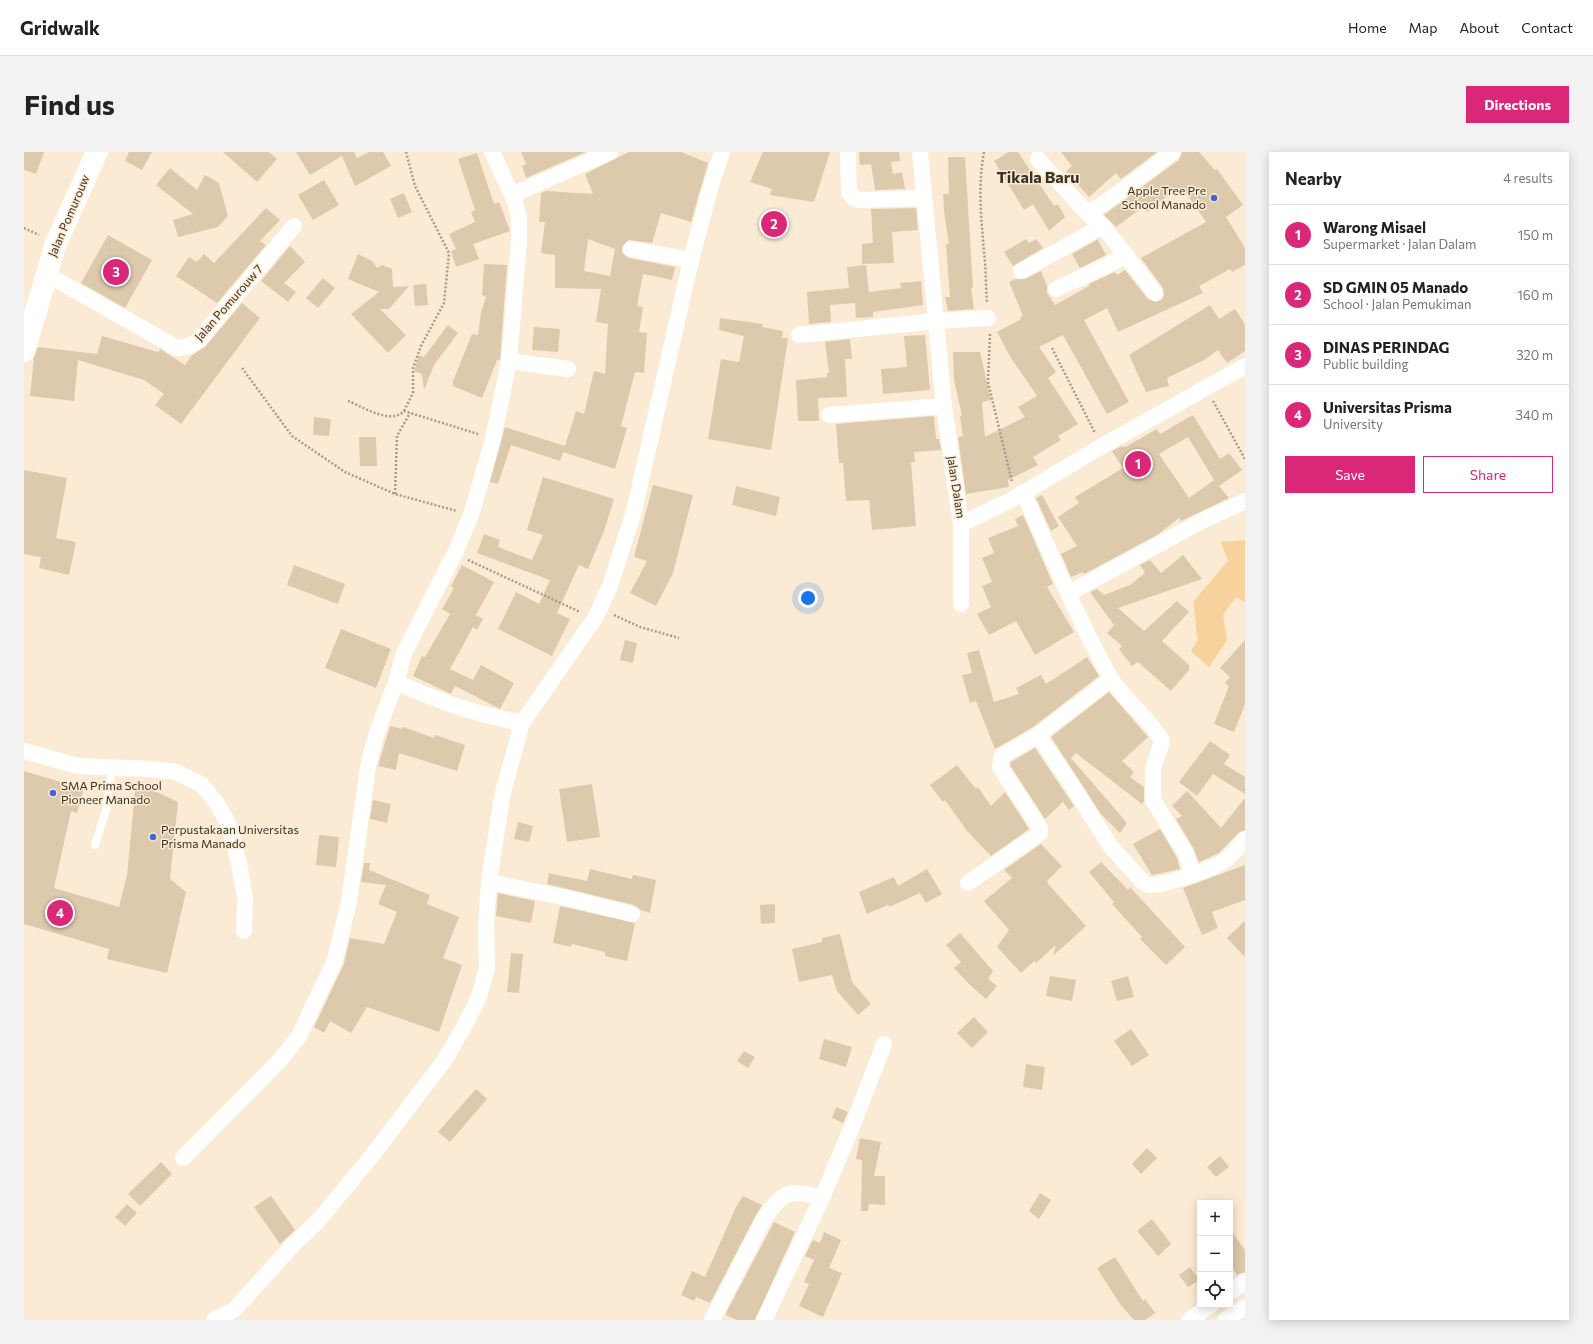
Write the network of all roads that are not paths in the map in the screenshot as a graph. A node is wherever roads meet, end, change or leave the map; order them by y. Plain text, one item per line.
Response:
1 (97, 152) edge
2 (492, 152) edge
3 (610, 152) edge
4 (722, 152) edge
5 (848, 152) edge
6 (920, 152) edge
7 (1173, 152) edge
8 (1038, 159) dead end
9 (512, 196) junction
10 (924, 198) junction
11 (1088, 214) junction
12 (294, 226) dead end
13 (1103, 226) junction
14 (631, 249) dead end
15 (1127, 256) junction
16 (691, 260) junction
17 (1021, 271) dead end
18 (46, 274) junction
19 (1056, 289) dead end
20 (1155, 293) dead end
21 (988, 318) dead end
22 (936, 321) junction
23 (799, 336) dead end
24 (24, 351) edge
25 (509, 361) junction
26 (1245, 366) edge
27 (568, 369) dead end
28 (944, 406) junction
29 (829, 414) dead end
30 (1023, 492) junction
31 (1245, 501) edge
32 (961, 524) junction
33 (1069, 593) junction
34 (961, 604) dead end
35 (1111, 679) junction
36 (396, 682) junction
37 (522, 723) junction
38 (1038, 735) junction
39 (24, 751) edge
40 (112, 768) junction
41 (95, 845) dead end
42 (1243, 845) edge
43 (1190, 875) junction
44 (489, 882) junction
45 (968, 883) dead end
46 (632, 914) dead end
47 (244, 931) dead end
48 (884, 1044) dead end
49 (183, 1158) dead end
50 (822, 1198) junction
51 (1245, 1281) edge
52 (1233, 1290) edge
53 (1207, 1308) edge
54 (1245, 1308) edge
55 (214, 1320) edge
56 (712, 1320) edge
57 (764, 1320) edge
58 (1189, 1320) edge
59 (1225, 1320) edge

1 - 18 main road, Jalan Pomurouw
2 - 9 street
3 - 9 street
4 - 16 street
5 - 10 street
6 - 10 street, Jalan Dalam
7 - 11 street
8 - 11 street
9 - 25 street
10 - 22 street, Jalan Dalam
11 - 13 street
12 - 18 street, Jalan Pomurouw 7
13 - 15 street
13 - 17 street
14 - 16 street
15 - 19 street
15 - 20 street
16 - 37 street
18 - 24 main road, Jalan Pomurouw
21 - 22 street
22 - 23 street
22 - 28 street, Jalan Dalam
25 - 27 street
25 - 36 street
26 - 30 street, Jalan Dalam
28 - 29 street
28 - 32 street, Jalan Dalam
30 - 32 street, Jalan Dalam
30 - 33 street
31 - 33 street
32 - 34 street
33 - 35 street
35 - 38 street
35 - 43 street
36 - 37 street
36 - 49 street
37 - 44 street
38 - 43 street
38 - 45 street
39 - 40 street
40 - 41 lane
40 - 47 street
42 - 43 street
44 - 46 street
44 - 55 street
48 - 50 street
50 - 56 street
50 - 57 street
51 - 52 street
53 - 58 street
54 - 59 street

